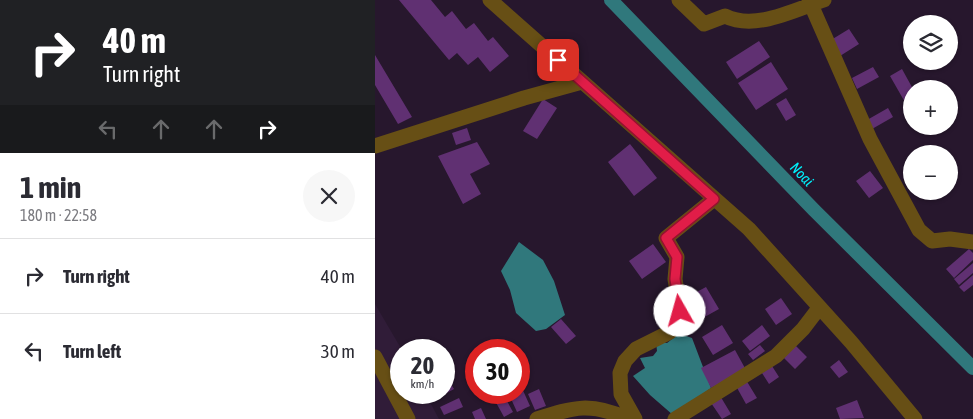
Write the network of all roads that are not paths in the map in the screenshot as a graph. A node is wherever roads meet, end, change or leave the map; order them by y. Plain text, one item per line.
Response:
1 (490, 0) edge
2 (679, 0) edge
3 (814, 1) edge
4 (582, 82) junction
5 (375, 146) edge
6 (714, 199) junction
7 (973, 242) edge
8 (819, 308) junction
9 (375, 357) edge
10 (408, 419) edge
11 (537, 419) edge
12 (628, 419) edge
13 (635, 419) edge
14 (675, 419) edge
15 (915, 419) edge

1 - 4 street
2 - 3 street
3 - 7 street
4 - 5 street
4 - 6 street
6 - 8 street
6 - 13 street
8 - 14 street
8 - 15 street
9 - 10 street
11 - 12 street

